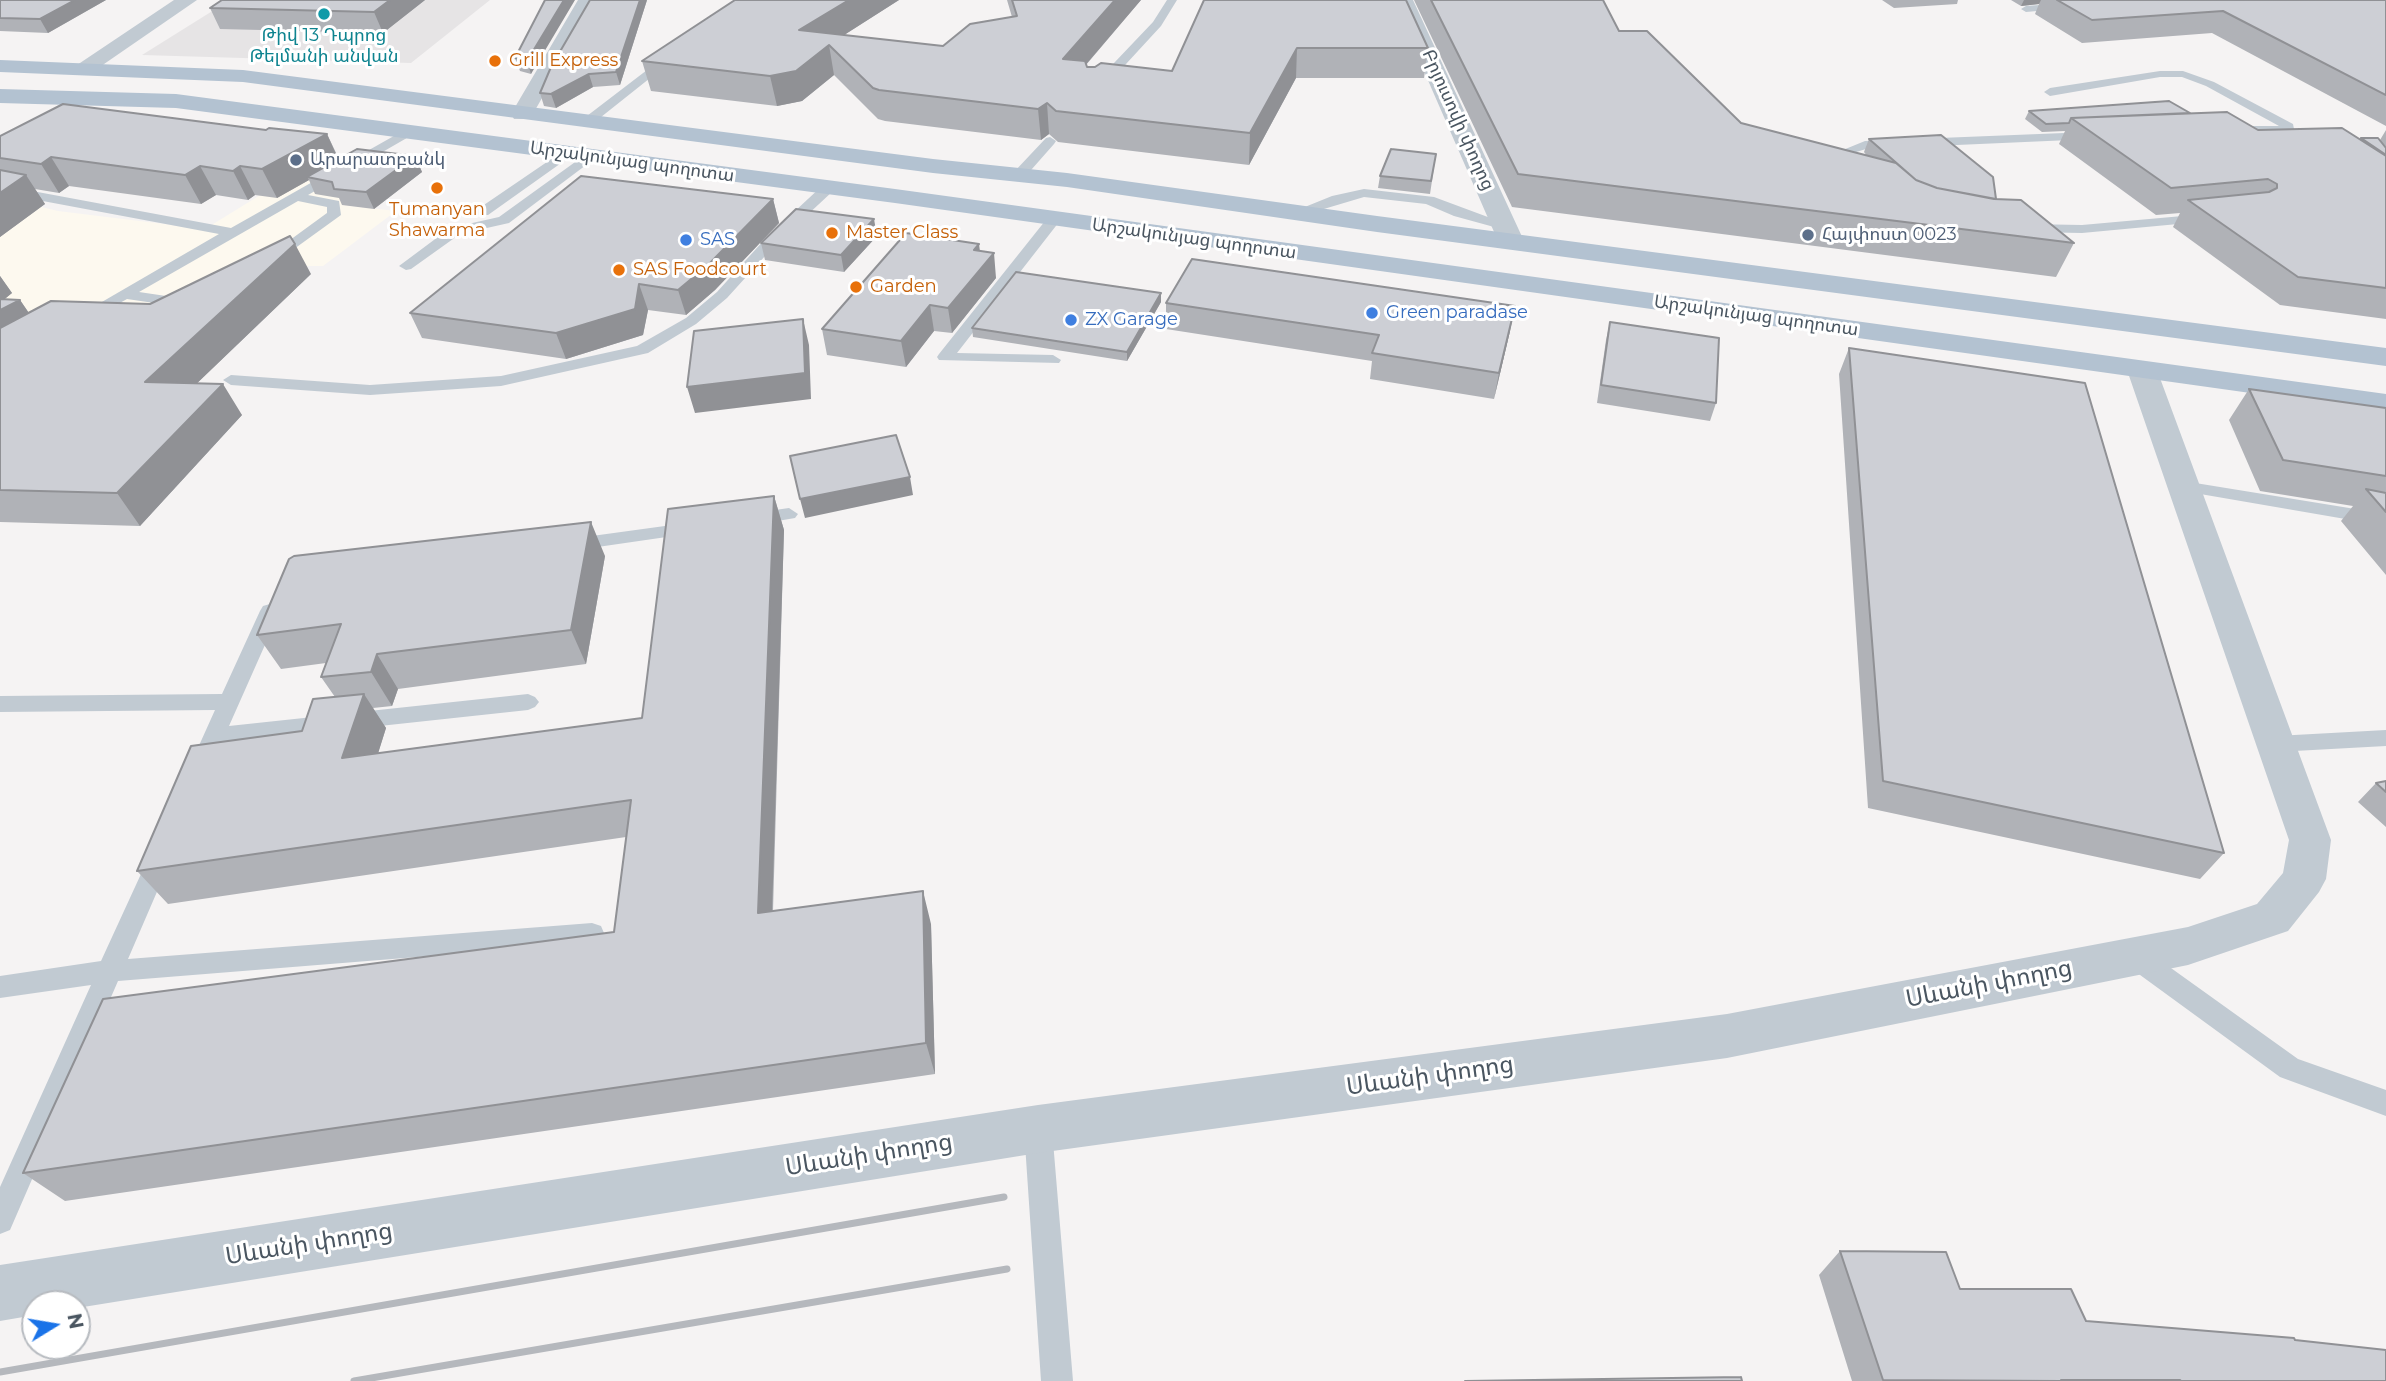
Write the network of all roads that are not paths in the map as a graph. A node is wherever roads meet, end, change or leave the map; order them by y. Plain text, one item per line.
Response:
1 (187, 0) edge
2 (588, 0) edge
3 (1172, 0) edge
4 (1404, 0) edge
5 (2076, 6) edge
6 (2026, 9) dead end
7 (675, 55) edge
8 (0, 66) edge
9 (84, 69) junction
10 (202, 72) junction
11 (1093, 92) edge
12 (2050, 92) dead end
13 (0, 96) edge
14 (159, 99) junction
15 (522, 114) junction
16 (587, 122) junction
17 (2217, 131) edge
18 (408, 132) junction
19 (2300, 133) junction
20 (2109, 135) edge
21 (1050, 141) edge
22 (2318, 142) edge
23 (566, 153) junction
24 (589, 156) junction
25 (933, 166) junction
26 (1019, 175) junction
27 (1067, 180) junction
28 (1877, 182) edge
29 (828, 188) junction
30 (0, 189) edge
31 (295, 196) junction
32 (895, 196) junction
33 (482, 212) dead end
34 (2225, 216) edge
35 (1046, 218) junction
36 (2018, 227) edge
37 (232, 232) junction
38 (1508, 234) junction
39 (406, 267) dead end
40 (257, 269) edge
41 (124, 294) junction
42 (199, 301) edge
43 (68, 326) edge
44 (2386, 357) edge
45 (1053, 360) dead end
46 (2142, 370) junction
47 (231, 380) dead end
48 (2386, 403) edge
49 (2183, 486) junction
50 (789, 514) dead end
51 (2386, 520) edge
52 (543, 549) edge
53 (282, 599) edge
54 (228, 702) junction
55 (528, 702) dead end
56 (0, 704) edge
57 (214, 736) junction
58 (2386, 738) edge
59 (2276, 744) junction
60 (192, 786) edge
61 (170, 835) edge
62 (592, 933) edge
63 (2134, 956) junction
64 (110, 971) junction
65 (0, 987) edge
66 (2386, 1103) edge
67 (1038, 1129) junction
68 (0, 1220) edge
69 (0, 1293) edge
70 (1057, 1381) edge

1 - 9 street
2 - 15 street
3 - 11 lane
4 - 38 street, Բրյուսովի փողոց
5 - 6 lane
7 - 16 lane
8 - 9 main road, Արշակունյաց պողոտա
9 - 10 main road, Արշակունյաց պողոտա
10 - 14 main road
10 - 15 main road, Արշակունյաց պողոտա
12 - 19 lane
13 - 14 main road, Արշակունյաց պողոտա
14 - 18 main road, Արշակունյաց պողոտա
15 - 16 main road, Արշակունյաց պողոտա
16 - 25 main road, Արշակունյաց պողոտա
17 - 19 lane
18 - 23 main road, Արշակունյաց պողոտա
18 - 31 lane
19 - 22 lane
20 - 28 lane
21 - 26 lane
23 - 24 main road, Արշակունյաց պողոտա
23 - 33 lane
24 - 29 main road, Արշակունյաց պողոտա
24 - 39 lane
25 - 26 main road, Արշակունյաց պողոտա
25 - 32 main road
26 - 27 main road, Արշակունյաց պողոտա
27 - 35 main road
27 - 38 main road, Արշակունյաց պողոտա
29 - 32 main road, Արշակունյաց պողոտա
29 - 47 lane
30 - 37 lane
31 - 37 lane
31 - 40 lane
32 - 35 main road, Արշակունյաց պողոտա
34 - 36 lane
35 - 45 lane
35 - 46 main road, Արշակունյաց պողոտա
37 - 41 lane
38 - 44 main road, Արշակունյաց պողոտա
41 - 42 lane
41 - 43 lane
46 - 48 main road, Արշակունյաց պողոտա
46 - 49 street, Սևանի փողոց
49 - 51 lane
49 - 59 street, Սևանի փողոց
50 - 52 lane
53 - 54 lane
54 - 56 lane
54 - 57 lane
55 - 57 lane
57 - 60 lane
58 - 59 lane
59 - 63 street, Սևանի փողոց
61 - 64 lane
62 - 64 lane
63 - 66 lane
63 - 67 street, Սևանի փողոց
64 - 65 lane
64 - 68 lane
67 - 69 street, Սևանի փողոց
67 - 70 lane

